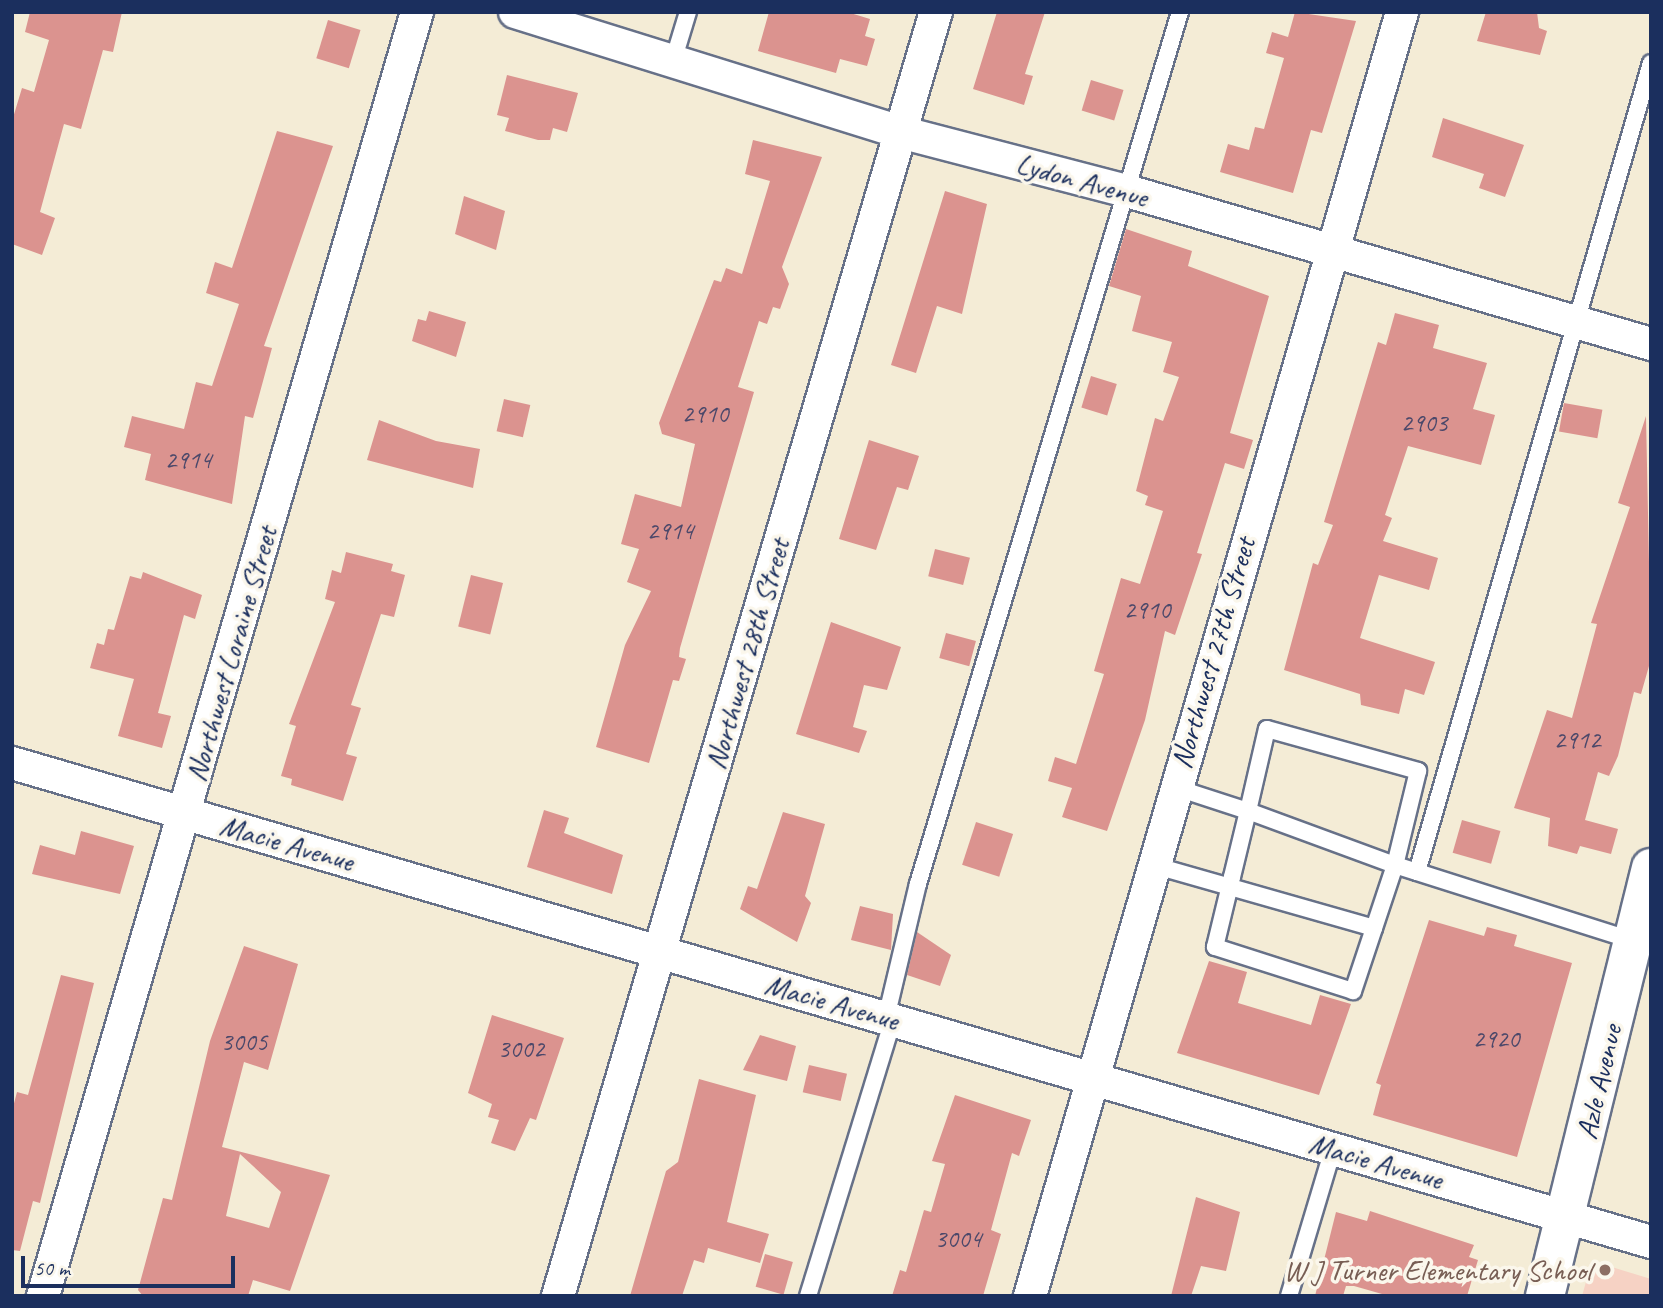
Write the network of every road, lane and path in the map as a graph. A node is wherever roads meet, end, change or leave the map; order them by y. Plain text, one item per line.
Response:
1 (417, 12) edge
2 (516, 12) edge
3 (688, 12) edge
4 (936, 12) edge
5 (1180, 12) edge
6 (1402, 12) edge
7 (674, 58) junction
8 (1651, 63) edge
9 (900, 132) junction
10 (1127, 191) junction
11 (1331, 252) junction
12 (1576, 323) junction
13 (1651, 344) edge
14 (12, 763) edge
15 (1174, 787) junction
16 (1248, 811) junction
17 (186, 814) junction
18 (1153, 865) junction
19 (1395, 865) junction
20 (1651, 868) edge
21 (1417, 872) junction
22 (1230, 885) junction
23 (1374, 928) junction
24 (1632, 940) junction
25 (659, 952) junction
26 (890, 1019) junction
27 (1091, 1078) junction
28 (1332, 1149) junction
29 (1568, 1217) junction
30 (1651, 1242) edge
31 (43, 1296) edge
32 (558, 1296) edge
33 (808, 1296) edge
34 (1030, 1296) edge
35 (1289, 1296) edge
36 (1545, 1296) edge

1 - 17 street, Northwest Loraine Street
2 - 7 street, Lydon Avenue
3 - 7 lane
4 - 9 street, Northwest 28th Street
5 - 10 lane
6 - 11 street, Northwest 27th Street
7 - 9 street, Lydon Avenue
8 - 12 lane
9 - 10 street, Lydon Avenue
9 - 25 street, Northwest 28th Street
10 - 11 street, Lydon Avenue
10 - 26 lane
11 - 12 street, Lydon Avenue
11 - 15 street, Northwest 27th Street
12 - 13 street, Lydon Avenue
12 - 21 lane
14 - 17 street, Macie Avenue
15 - 16 lane
15 - 18 street, Northwest 27th Street
16 - 19 lane
16 - 19 lane
16 - 22 lane
17 - 25 street, Macie Avenue
17 - 31 street, Northwest Loraine Street
18 - 22 lane
18 - 27 street, Northwest 27th Street
19 - 21 lane
19 - 23 lane
20 - 24 main road, Azle Avenue
21 - 24 lane
22 - 23 lane
22 - 23 lane
24 - 29 main road, Azle Avenue
25 - 26 street, Macie Avenue
25 - 32 street, Northwest 28th Street
26 - 27 street, Macie Avenue
26 - 33 lane
27 - 28 street, Macie Avenue
27 - 34 street, Northwest 27th Street
28 - 29 street, Macie Avenue
28 - 35 lane
29 - 30 street, Macie Avenue
29 - 36 main road, Azle Avenue

